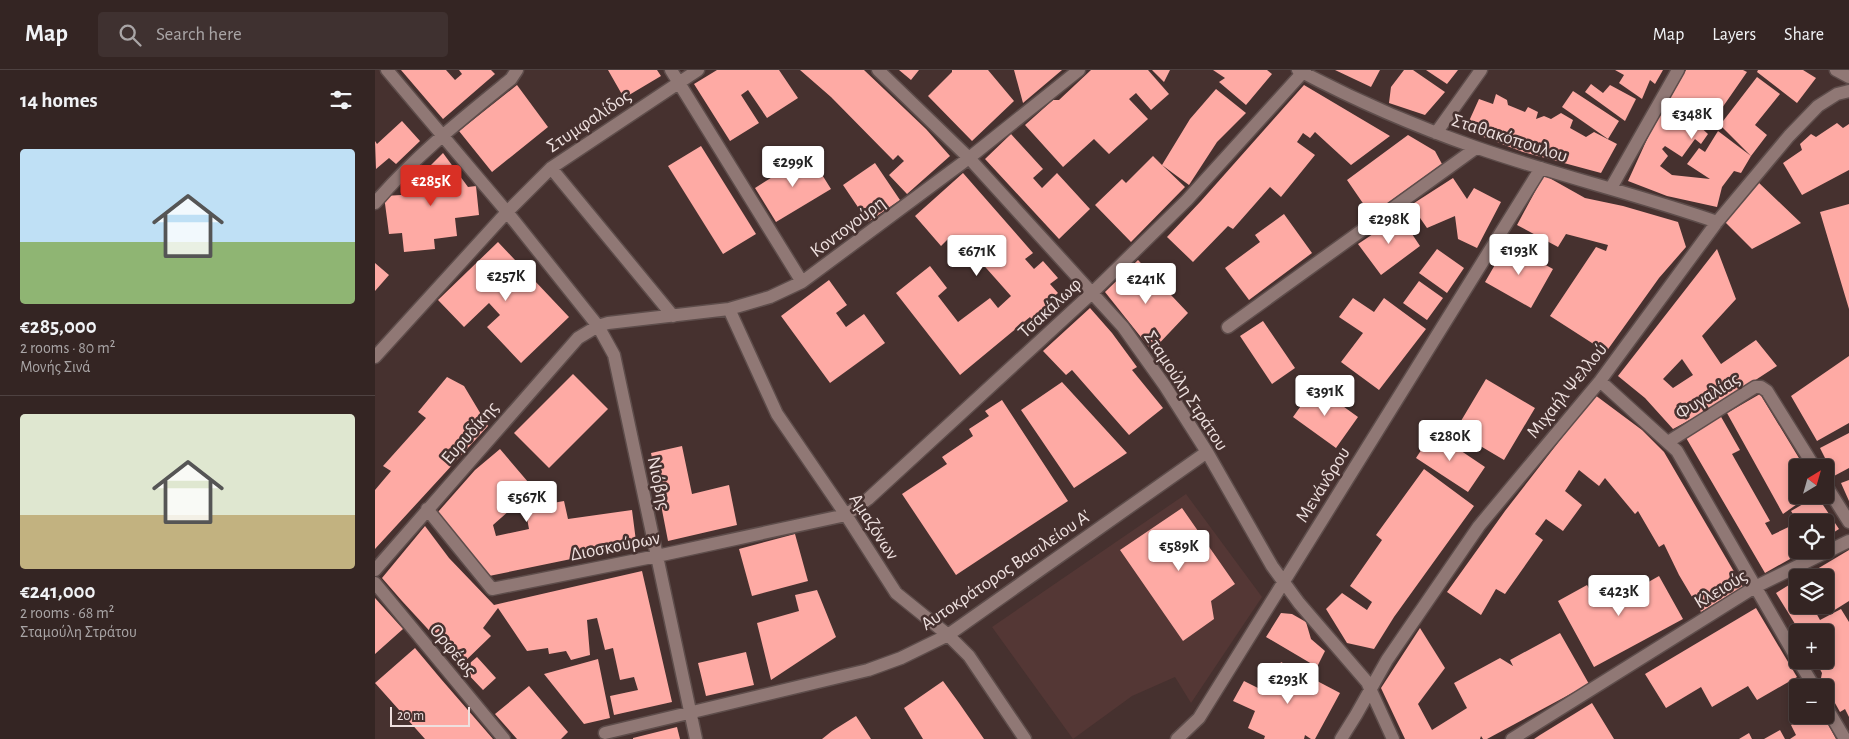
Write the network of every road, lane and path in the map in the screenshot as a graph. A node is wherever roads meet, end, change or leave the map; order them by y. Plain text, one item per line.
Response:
1 (387, 70) edge
2 (517, 70) edge
3 (671, 70) edge
4 (698, 70) edge
5 (878, 70) edge
6 (1079, 70) edge
7 (1481, 70) edge
8 (1678, 70) edge
9 (1836, 70) edge
10 (1302, 71) edge
11 (1849, 77) edge
12 (679, 83) junction
13 (1849, 91) edge
14 (1436, 133) junction
15 (443, 134) junction
16 (1476, 148) junction
17 (969, 158) junction
18 (551, 168) junction
19 (1541, 168) junction
20 (1611, 188) junction
21 (375, 204) edge
22 (507, 212) junction
23 (1717, 222) junction
24 (802, 282) junction
25 (1093, 292) junction
26 (729, 309) junction
27 (673, 316) junction
28 (598, 326) junction
29 (1228, 327) dead end
30 (375, 357) edge
31 (1600, 381) junction
32 (1668, 442) junction
33 (1207, 452) junction
34 (1809, 459) edge
35 (1834, 498) edge
36 (427, 509) junction
37 (846, 515) junction
38 (1849, 522) edge
39 (1849, 541) edge
40 (657, 556) junction
41 (375, 570) edge
42 (1283, 582) junction
43 (375, 583) edge
44 (1755, 588) junction
45 (948, 635) junction
46 (1789, 644) edge
47 (1371, 689) junction
48 (691, 713) junction
49 (1834, 720) edge
50 (605, 733) dead end
51 (504, 739) edge
52 (696, 739) edge
53 (1025, 739) edge
54 (1177, 739) edge
55 (1341, 739) edge
56 (1393, 739) edge
57 (1512, 739) edge
58 (1845, 739) edge

1 - 15 street, Νιόβης
2 - 15 street
3 - 12 street
4 - 12 street, Στυμφαλίδος
5 - 17 street, Σταμούλη Στράτου
6 - 17 street, Κοντογούρη
7 - 14 street
8 - 20 street
9 - 11 street
10 - 14 street, Σταθακόπουλου
10 - 25 street, Τσακάλωφ
12 - 18 street, Στυμφαλίδος
12 - 24 street
13 - 23 street, Μιχαήλ Ψελλού
14 - 16 street, Σταθακόπουλου
15 - 21 street
15 - 22 street, Νιόβης
16 - 19 street, Σταθακόπουλου
16 - 29 street
17 - 24 street, Κοντογούρη
17 - 25 street, Σταμούλη Στράτου
18 - 22 street, Στυμφαλίδος
18 - 27 street
19 - 20 street, Σταθακόπουλου
19 - 42 street, Μενάνδρου
20 - 23 street, Σταθακόπουλου
22 - 28 street, Νιόβης
22 - 30 street, Στυμφαλίδος
23 - 31 street, Μιχαήλ Ψελλού
24 - 26 street, Κοντογούρη
25 - 33 street, Σταμούλη Στράτου
25 - 37 street, Τσακάλωφ
26 - 27 street, Κοντογούρη
26 - 37 street, Αμαζόνων
27 - 28 street, Κοντογούρη
28 - 36 street, Ευρυδίκης
28 - 40 street, Νιόβης
31 - 32 street
31 - 47 street, Μιχαήλ Ψελλού
32 - 34 street, Φυγαλίας
32 - 44 street
33 - 42 street, Σταμούλη Στράτου
33 - 45 street, Αυτοκράτορος Βασιλείου A'
35 - 38 street
36 - 40 street, Διοσκούρων
36 - 41 street, Ευρυδίκης
37 - 40 street, Διοσκούρων
37 - 45 street, Αμαζόνων
39 - 44 street, Κλειούς
40 - 48 street, Νιόβης
42 - 47 street, Σταμούλη Στράτου
42 - 54 street, Μενάνδρου
43 - 51 street, Ορφέως
44 - 46 street
44 - 57 street, Κλειούς
45 - 48 street, Αυτοκράτορος Βασιλείου A'
45 - 53 street, Αμαζόνων
47 - 55 street, Μιχαήλ Ψελλού
47 - 56 street, Σταμούλη Στράτου
48 - 50 street, Αυτοκράτορος Βασιλείου A'
48 - 52 street, Νιόβης
49 - 58 street

